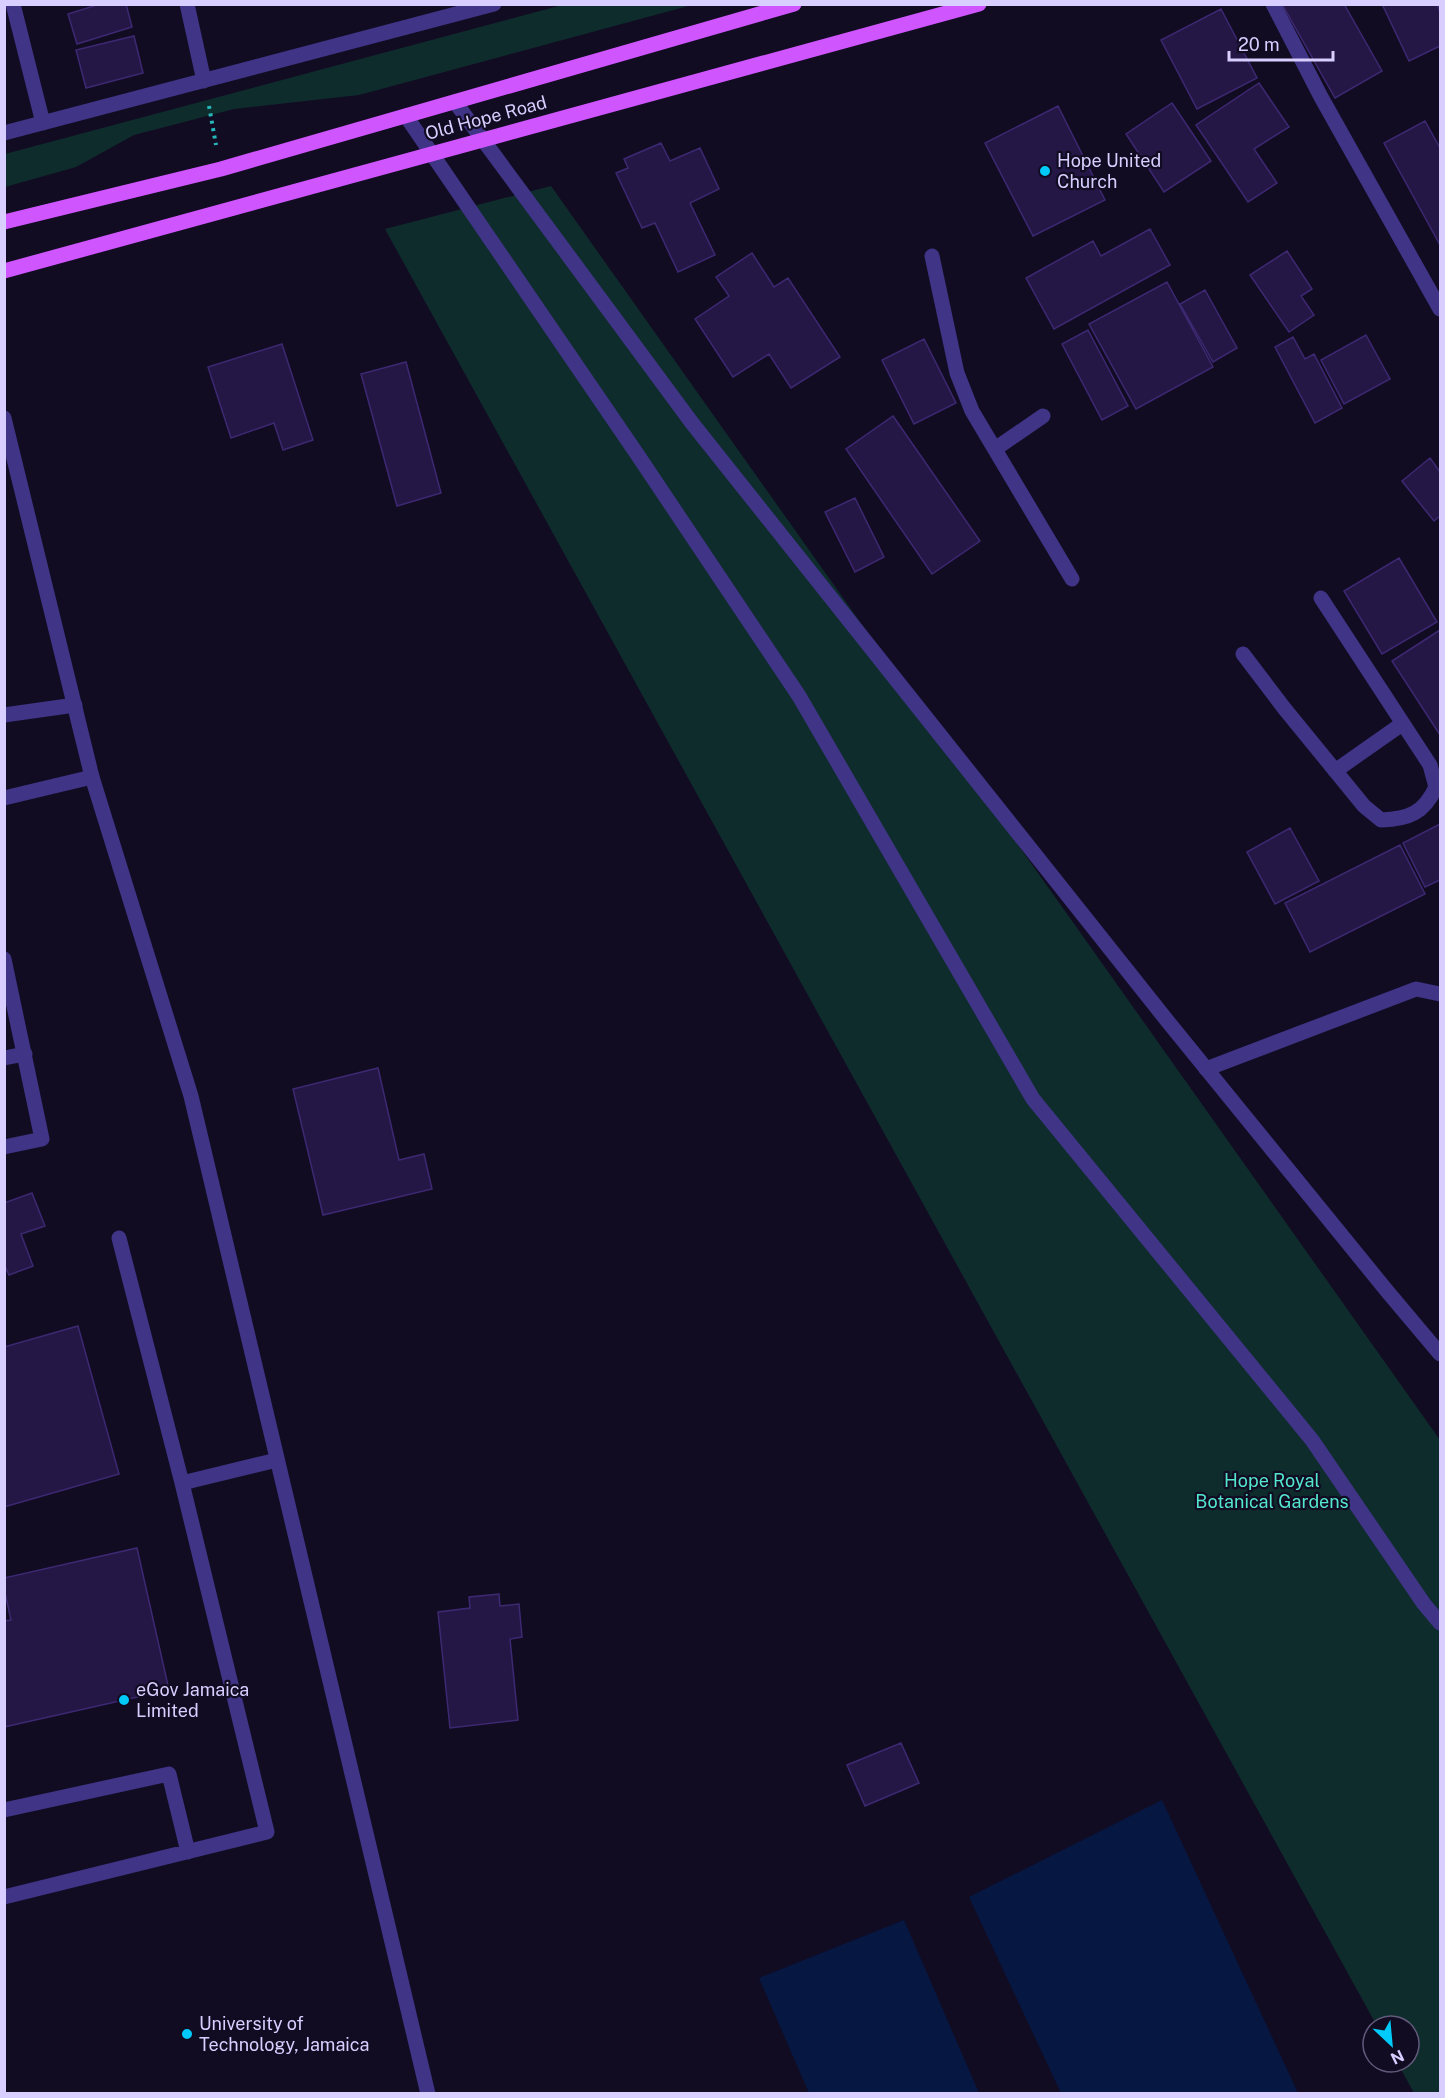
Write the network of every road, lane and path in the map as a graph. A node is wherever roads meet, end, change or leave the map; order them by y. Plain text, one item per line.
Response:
1 (13, 4) edge
2 (187, 4) edge
3 (494, 4) edge
4 (794, 4) edge
5 (979, 4) edge
6 (1273, 4) edge
7 (204, 81) junction
8 (455, 102) junction
9 (406, 116) junction
10 (44, 123) junction
11 (4, 133) edge
12 (481, 140) junction
13 (432, 153) junction
14 (221, 169) junction
15 (4, 222) edge
16 (932, 256) dead end
17 (4, 271) edge
18 (1440, 309) edge
19 (1043, 416) dead end
20 (4, 418) edge
21 (994, 449) junction
22 (1072, 579) dead end
23 (1321, 598) dead end
24 (1244, 654) dead end
25 (75, 705) junction
26 (6, 710) edge
27 (1402, 724) junction
28 (1335, 771) junction
29 (92, 777) junction
30 (4, 798) edge
31 (4, 959) edge
32 (1440, 994) edge
33 (25, 1054) junction
34 (4, 1058) edge
35 (1206, 1070) junction
36 (4, 1147) edge
37 (119, 1238) dead end
38 (1440, 1354) edge
39 (277, 1461) junction
40 (182, 1483) junction
41 (1440, 1623) edge
42 (4, 1810) edge
43 (188, 1852) junction
44 (4, 1897) edge
45 (428, 2094) edge

1 - 10 street
2 - 7 street
3 - 7 street
4 - 8 main road, Old Hope Road
5 - 12 main road, Old Hope Road
6 - 18 street
7 - 10 street
7 - 14 path
8 - 9 main road, Old Hope Road
8 - 12 street
9 - 13 street
9 - 14 main road, Old Hope Road
10 - 11 street
12 - 13 main road, Old Hope Road
12 - 35 street
13 - 17 main road, Old Hope Road
13 - 41 street
14 - 15 main road, Old Hope Road
16 - 21 street
19 - 21 street
20 - 25 street
21 - 22 street
23 - 27 street
24 - 28 street
25 - 26 street
25 - 29 street
27 - 28 street
27 - 28 street
29 - 30 street
29 - 39 street
31 - 33 street
32 - 35 street
33 - 34 street
33 - 36 street
35 - 38 street
37 - 40 street
39 - 40 street
39 - 45 street
40 - 43 street
42 - 43 street
43 - 44 street

